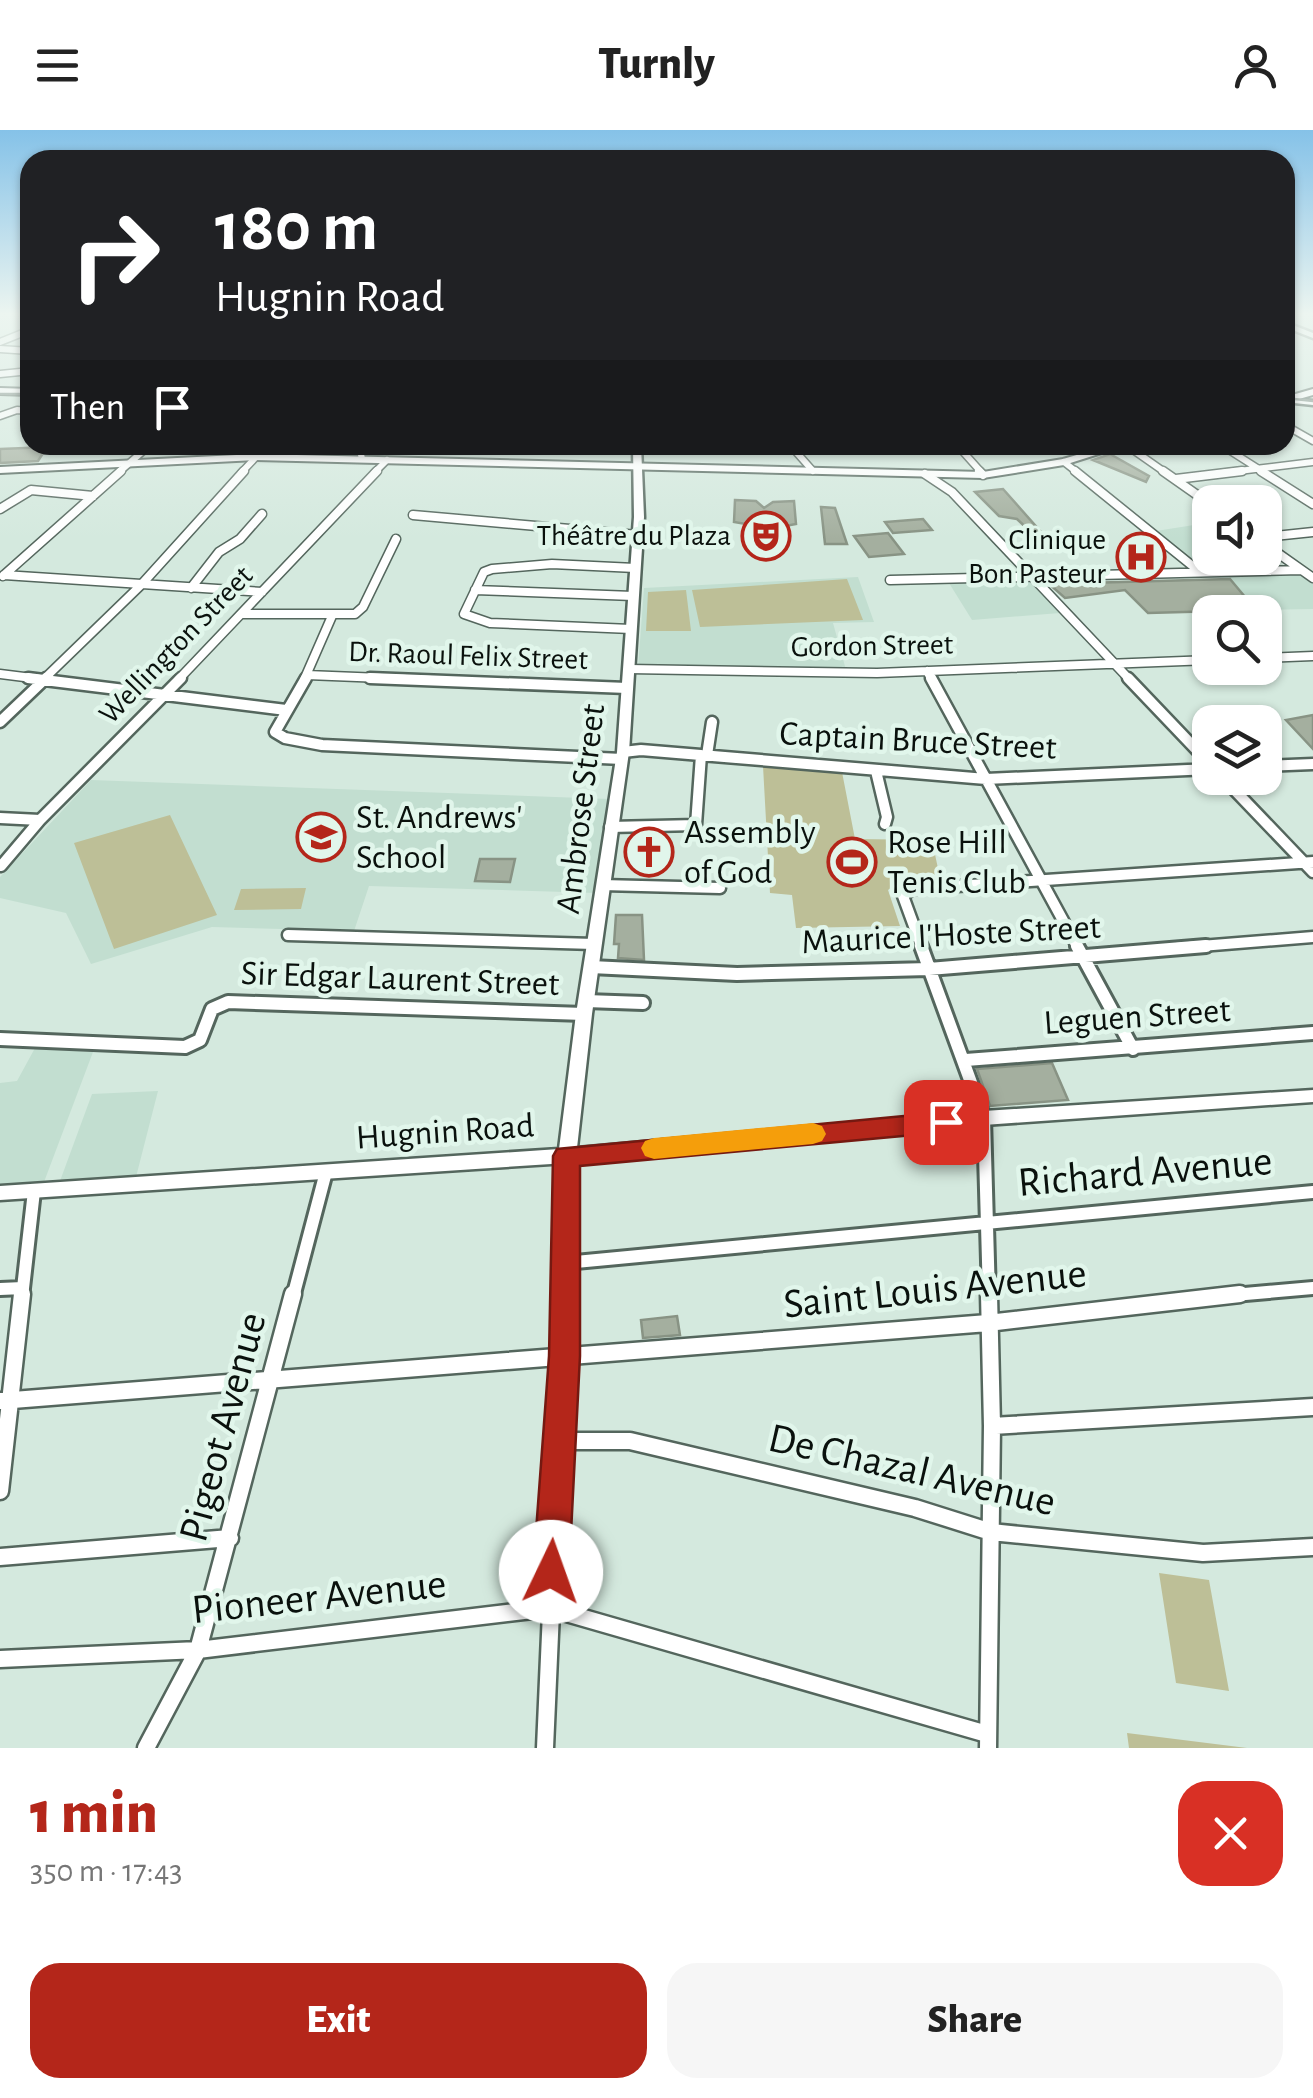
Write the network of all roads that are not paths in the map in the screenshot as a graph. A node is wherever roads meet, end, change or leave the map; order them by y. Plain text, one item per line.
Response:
1 (139, 455) edge
2 (361, 455) edge
3 (637, 455) edge
4 (799, 455) edge
5 (966, 455) edge
6 (1089, 455) edge
7 (1139, 455) edge
8 (1237, 455) edge
9 (256, 456) junction
10 (362, 459) junction
11 (387, 460) junction
12 (132, 461) junction
13 (1064, 462) junction
14 (1313, 462) edge
15 (636, 468) junction
16 (1260, 469) junction
17 (0, 470) edge
18 (813, 471) junction
19 (925, 474) junction
20 (952, 474) junction
21 (983, 474) junction
22 (1176, 480) junction
23 (1192, 491) edge
24 (952, 492) junction
25 (93, 496) junction
26 (1313, 504) edge
27 (0, 509) edge
28 (262, 514) dead end
29 (413, 516) dead end
30 (1313, 532) edge
31 (638, 535) junction
32 (1282, 537) edge
33 (396, 539) dead end
34 (1282, 554) edge
35 (1192, 566) edge
36 (636, 568) junction
37 (1282, 570) edge
38 (1301, 570) junction
39 (1192, 572) edge
40 (1035, 576) junction
41 (2, 577) edge
42 (1313, 578) edge
43 (890, 580) dead end
44 (142, 585) junction
45 (191, 588) junction
46 (476, 590) junction
47 (262, 592) junction
48 (634, 596) junction
49 (242, 614) junction
50 (332, 616) junction
51 (631, 629) junction
52 (1313, 656) edge
53 (1282, 657) edge
54 (1192, 661) edge
55 (1116, 664) junction
56 (628, 670) junction
57 (927, 672) junction
58 (0, 674) edge
59 (307, 674) junction
60 (43, 680) junction
61 (628, 688) junction
62 (164, 695) junction
63 (286, 710) junction
64 (0, 722) edge
65 (712, 722) dead end
66 (1192, 747) edge
67 (704, 755) junction
68 (622, 756) junction
69 (1313, 764) edge
70 (1282, 765) edge
71 (1192, 768) edge
72 (876, 772) junction
73 (986, 778) junction
74 (1240, 795) edge
75 (0, 818) edge
76 (40, 820) junction
77 (885, 824) dead end
78 (610, 826) junction
79 (1308, 862) edge
80 (1, 866) edge
81 (1313, 872) edge
82 (1040, 879) junction
83 (602, 885) junction
84 (720, 888) dead end
85 (288, 935) dead end
86 (1313, 937) edge
87 (594, 944) junction
88 (1080, 957) junction
89 (591, 967) junction
90 (928, 968) junction
91 (643, 1003) dead end
92 (585, 1008) junction
93 (1313, 1033) edge
94 (0, 1040) edge
95 (1133, 1048) junction
96 (966, 1060) junction
97 (1313, 1096) edge
98 (984, 1118) junction
99 (567, 1156) junction
100 (326, 1172) junction
101 (34, 1190) junction
102 (1313, 1192) edge
103 (0, 1193) edge
104 (988, 1222) junction
105 (565, 1263) junction
106 (0, 1288) edge
107 (22, 1288) junction
108 (1313, 1288) edge
109 (988, 1324) junction
110 (564, 1356) junction
111 (273, 1378) junction
112 (5, 1400) edge
113 (1313, 1407) edge
114 (992, 1426) junction
115 (558, 1441) junction
116 (0, 1491) edge
117 (991, 1532) junction
118 (230, 1538) junction
119 (1313, 1547) edge
120 (0, 1557) edge
121 (549, 1608) junction
122 (198, 1650) junction
123 (0, 1659) edge
124 (988, 1741) edge
125 (146, 1748) edge
126 (545, 1748) edge

1 - 12 street
2 - 10 street
3 - 15 street, Ambrose Street
4 - 18 street
5 - 21 street
6 - 13 main road
7 - 22 street
8 - 16 street
9 - 10 main road
9 - 12 main road
9 - 44 street
10 - 11 main road
11 - 15 main road
11 - 47 street, Wellington Street
12 - 17 main road
12 - 25 street
13 - 21 main road
13 - 35 street
14 - 16 street
15 - 18 main road
15 - 31 street, Ambrose Street
16 - 22 street
16 - 26 street
18 - 19 main road
19 - 20 main road
19 - 24 street
20 - 21 main road
20 - 24 street
22 - 23 street
24 - 40 street
25 - 27 street
25 - 41 street
28 - 45 street
29 - 31 street
30 - 32 street
31 - 36 street, Ambrose Street
33 - 50 street
34 - 38 street
36 - 46 street
36 - 48 street, Ambrose Street
37 - 38 street
38 - 42 street
39 - 40 street
40 - 43 street
40 - 55 street
41 - 44 street
44 - 45 street
44 - 60 street
45 - 47 street
46 - 48 street
46 - 51 street
47 - 49 street, Wellington Street
48 - 51 street, Ambrose Street
49 - 50 street
49 - 62 street, Wellington Street
50 - 59 street
51 - 56 street, Ambrose Street
52 - 53 street
54 - 55 street, Gordon Street
55 - 57 street, Gordon Street
55 - 66 street
56 - 57 street, Gordon Street
56 - 61 street, Ambrose Street
57 - 73 street
58 - 60 street
59 - 61 street, Dr. Raoul Felix Street
59 - 63 street
60 - 62 street
60 - 64 street
61 - 68 street, Ambrose Street
62 - 63 street
62 - 76 street, Wellington Street
63 - 68 street, Captain Bruce Street
65 - 67 street
67 - 68 street, Captain Bruce Street
67 - 72 street, Captain Bruce Street
67 - 78 street
68 - 78 street, Ambrose Street
69 - 70 street
71 - 73 street, Captain Bruce Street
72 - 73 street, Captain Bruce Street
72 - 77 street
73 - 82 street
74 - 79 street
75 - 76 street
76 - 80 street, Wellington Street
78 - 83 street, Ambrose Street
79 - 81 street
79 - 82 street
82 - 88 street
82 - 90 street
83 - 84 street
83 - 87 street, Ambrose Street
85 - 87 street
86 - 88 street, Maurice I'Hoste Street
87 - 89 street, Ambrose Street
88 - 90 street, Maurice I'Hoste Street
88 - 95 street
89 - 90 street, Maurice I'Hoste Street
89 - 92 street, Ambrose Street
90 - 96 street
91 - 92 street, Sir Edgar Laurent Street
92 - 94 street, Sir Edgar Laurent Street
92 - 99 street, Ambrose Street
93 - 95 street, Leguen Street
95 - 96 street, Leguen Street
96 - 98 street
97 - 98 street, Hugnin Road
98 - 99 street, Hugnin Road
98 - 104 street
99 - 100 street, Hugnin Road
99 - 105 street
100 - 101 street, Hugnin Road
100 - 111 street, Pigeot Avenue
101 - 103 street, Hugnin Road
101 - 107 street
102 - 104 street, Richard Avenue
104 - 105 street, Richard Avenue
104 - 109 street
105 - 110 street
106 - 107 street
107 - 112 street
108 - 109 street, Saint Louis Avenue
109 - 110 street, Saint Louis Avenue
109 - 114 street
110 - 111 street, Saint Louis Avenue
110 - 115 street
111 - 112 street, Saint Louis Avenue
111 - 118 street, Pigeot Avenue
112 - 116 street
113 - 114 street
114 - 117 street
115 - 117 street, De Chazal Avenue
115 - 121 street
117 - 119 street, De Chazal Avenue
117 - 124 street
118 - 120 street
118 - 122 street, Pigeot Avenue
121 - 122 street, Pioneer Avenue
121 - 124 street, Pioneer Avenue
121 - 126 street
122 - 123 street, Pioneer Avenue
122 - 125 street, Pigeot Avenue

